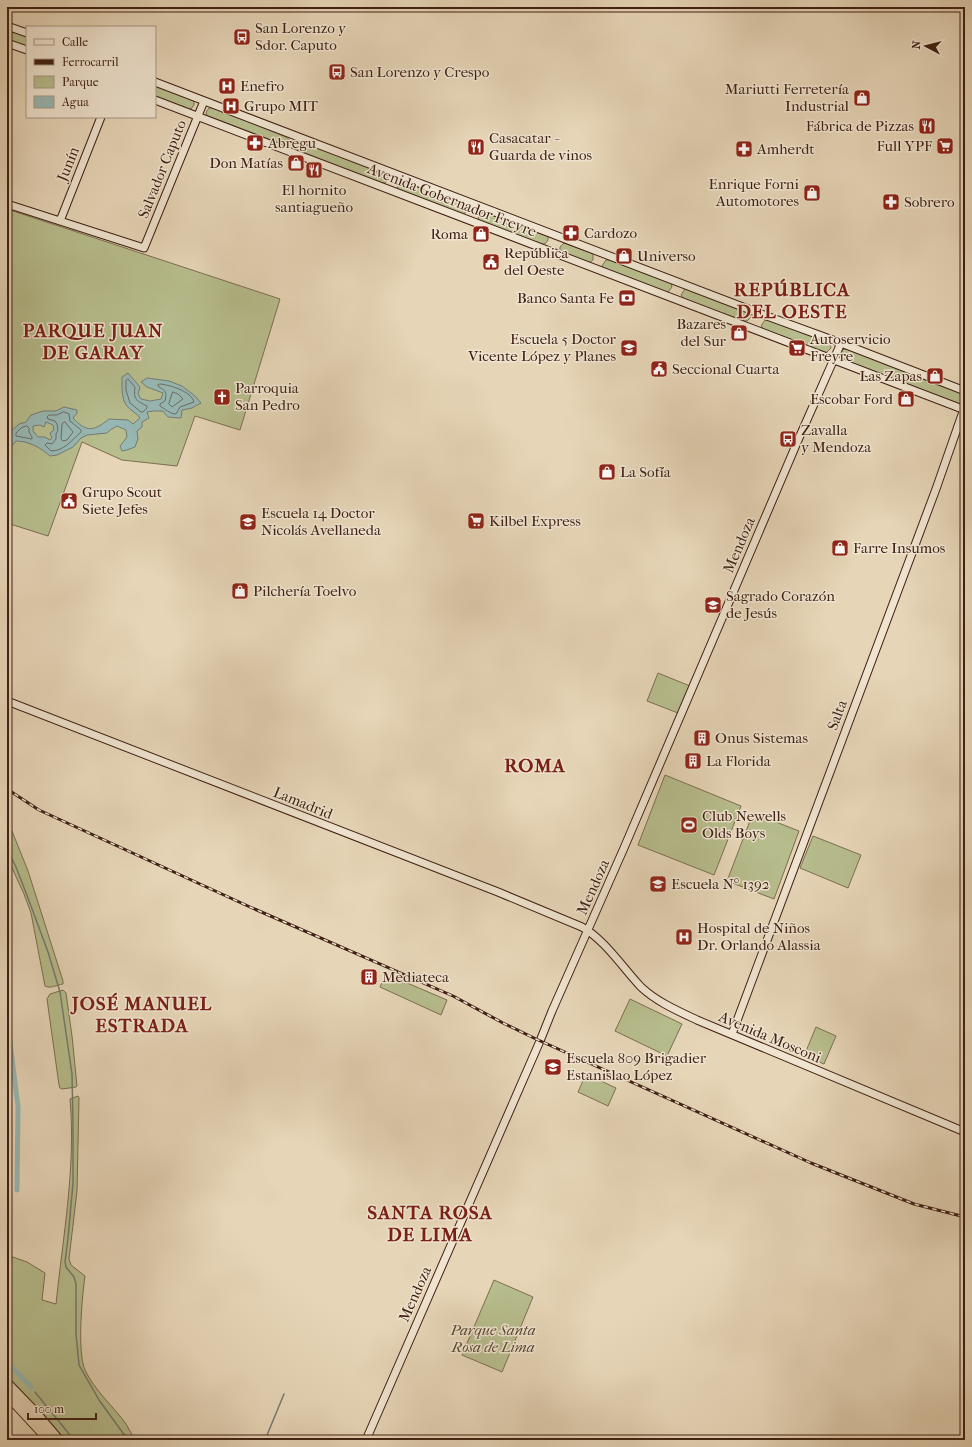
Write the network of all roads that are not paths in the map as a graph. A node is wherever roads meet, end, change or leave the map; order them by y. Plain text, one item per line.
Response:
1 (7, 26) edge
2 (26, 33) edge
3 (7, 43) edge
4 (26, 50) edge
5 (156, 82) edge
6 (156, 100) edge
7 (204, 101) junction
8 (198, 116) junction
9 (101, 118) edge
10 (7, 204) edge
11 (60, 221) junction
12 (841, 343) junction
13 (834, 360) junction
14 (965, 391) edge
15 (965, 408) edge
16 (7, 701) edge
17 (588, 930) junction
18 (732, 1034) junction
19 (965, 1132) edge
20 (7, 1384) edge
21 (7, 1394) edge
22 (50, 1440) edge
23 (58, 1440) edge
24 (366, 1440) edge

1 - 2 street
3 - 4 street
5 - 7 street, Avenida Gobernador Freyre
6 - 8 street, Avenida Gobernador Freyre
7 - 8 street, Salvador Caputo
7 - 12 street, Avenida Gobernador Freyre
8 - 11 street, Salvador Caputo
8 - 13 street, Avenida Gobernador Freyre
9 - 11 street, Junín
10 - 11 street
12 - 13 street, Mendoza
12 - 14 street, Avenida Gobernador Freyre
13 - 15 street, Avenida Gobernador Freyre
13 - 17 street, Mendoza
15 - 18 street, Salta
16 - 17 street, Lamadrid
17 - 18 street, Avenida Mosconi
17 - 24 street, Mendoza
18 - 19 street, Avenida Mosconi
20 - 23 highway
21 - 22 highway

